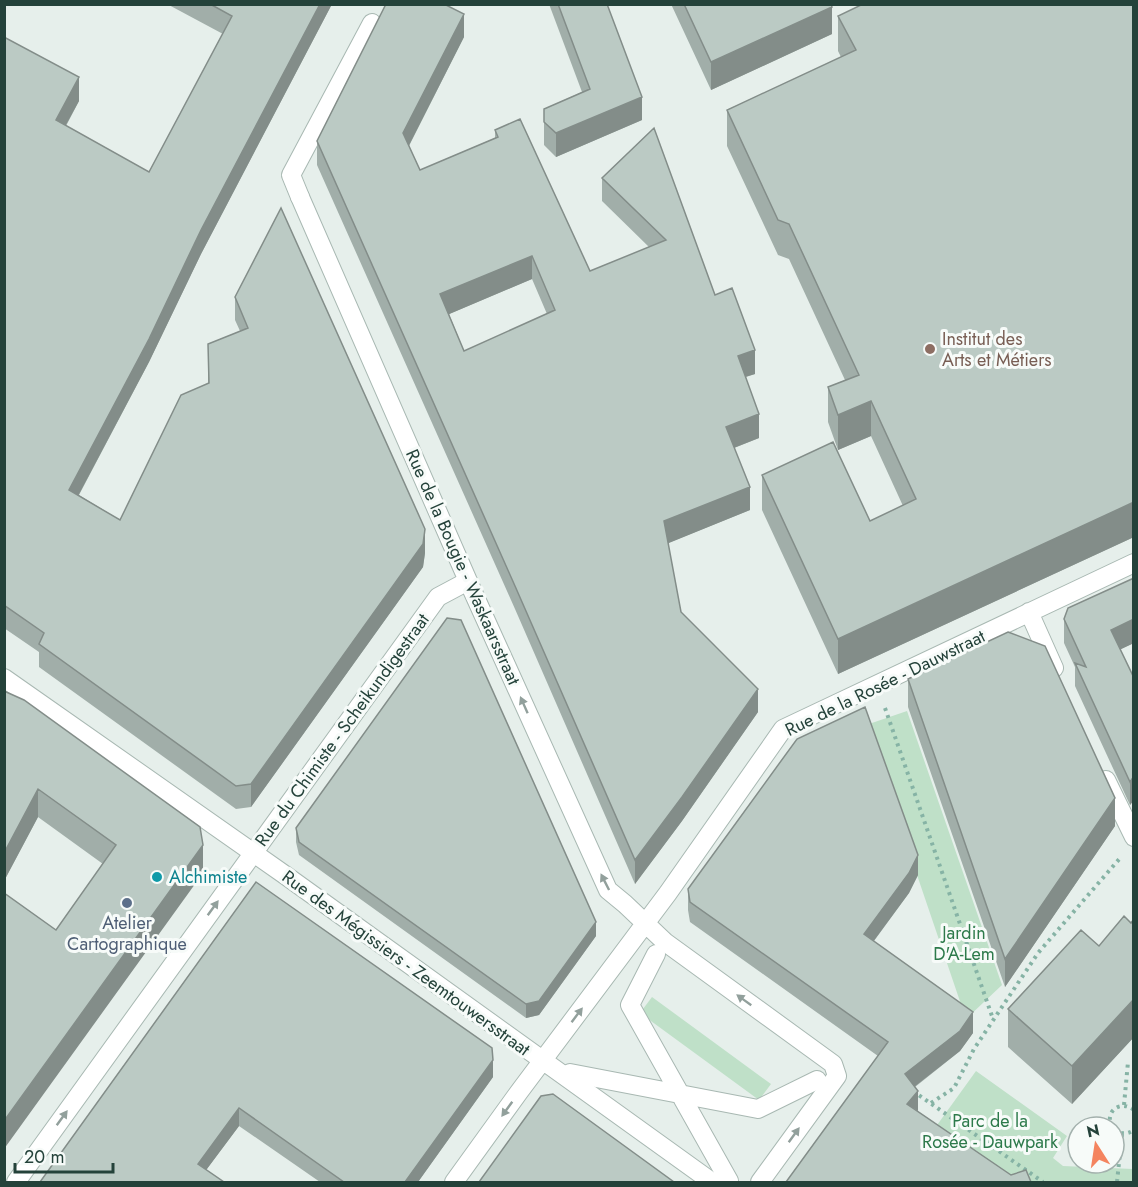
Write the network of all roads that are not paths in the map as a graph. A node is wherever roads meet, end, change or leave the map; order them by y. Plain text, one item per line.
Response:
1 (372, 23) dead end
2 (1134, 563) edge
3 (468, 581) junction
4 (1029, 612) junction
5 (4, 678) edge
6 (1061, 683) edge
7 (1099, 766) edge
8 (1130, 844) edge
9 (253, 853) junction
10 (645, 923) junction
11 (656, 954) dead end
12 (542, 1062) junction
13 (570, 1073) dead end
14 (817, 1080) dead end
15 (680, 1094) junction
16 (16, 1182) edge
17 (454, 1182) edge
18 (720, 1182) edge
19 (760, 1182) edge

1 - 3 street, Rue de la Bougie - Waskaarsstraat
2 - 4 street, Rue de la Rosée - Dauwstraat
3 - 9 street, Rue du Chimiste - Scheikundigestraat
10 -> 3 street, Rue de la Bougie - Waskaarsstraat
4 - 6 street
4 - 10 street, Rue de la Rosée - Dauwstraat
5 - 9 street, Rue des Mégissiers - Zeemtouwersstraat
7 - 8 street
9 - 12 street, Rue des Mégissiers - Zeemtouwersstraat
16 -> 9 street, Rue du Chimiste - Scheikundigestraat
12 -> 10 street, Rue de la Rosée - Dauwstraat
19 -> 10 street, Rue de la Bougie - Waskaarsstraat
11 - 15 street
12 -> 17 street, Rue de la Rosée - Dauwstraat
12 - 18 street, Rue des Mégissiers - Zeemtouwersstraat
13 - 15 street
14 - 15 street
15 - 18 street

